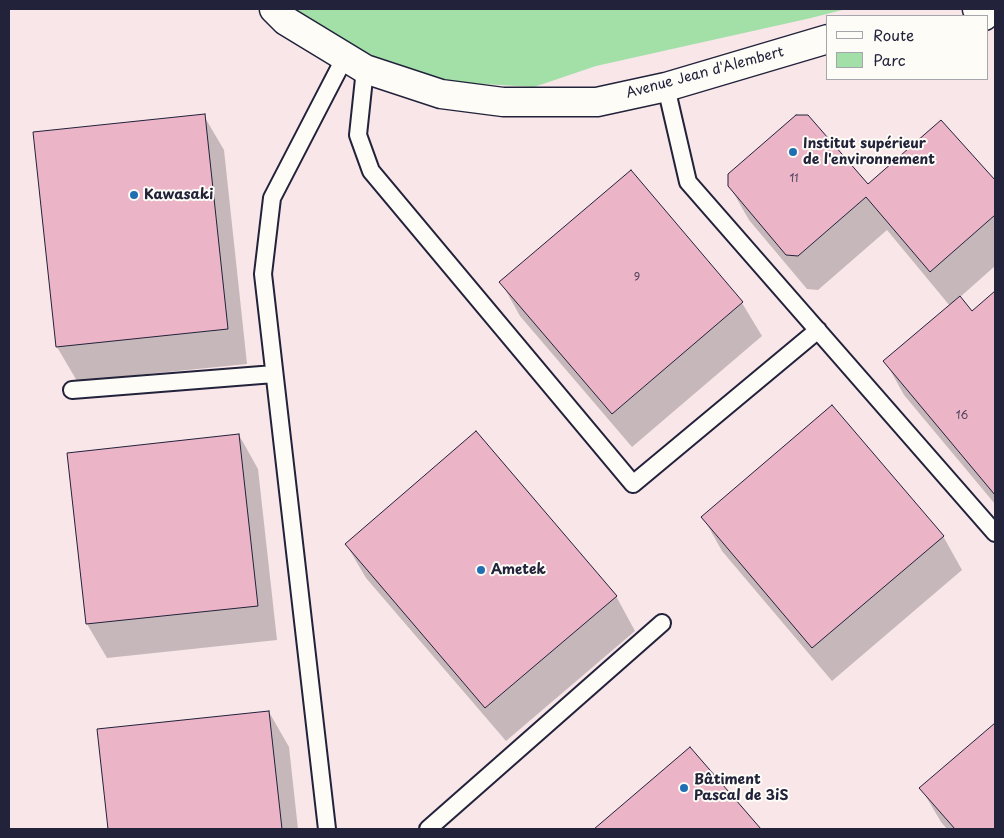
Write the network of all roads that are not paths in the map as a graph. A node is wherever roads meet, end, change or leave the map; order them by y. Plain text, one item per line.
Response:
1 (274, 9) edge
2 (826, 40) edge
3 (355, 63) junction
4 (666, 87) junction
5 (818, 330) junction
6 (274, 374) junction
7 (72, 390) dead end
8 (995, 533) edge
9 (662, 623) dead end
10 (327, 829) edge
11 (428, 829) edge

1 - 3 street, Avenue Jean d'Alembert
2 - 4 street, Avenue Jean d'Alembert
3 - 4 street, Avenue Jean d'Alembert
3 - 5 lane
3 - 6 lane
4 - 5 lane
5 - 8 lane
6 - 7 lane
6 - 10 lane
9 - 11 lane

